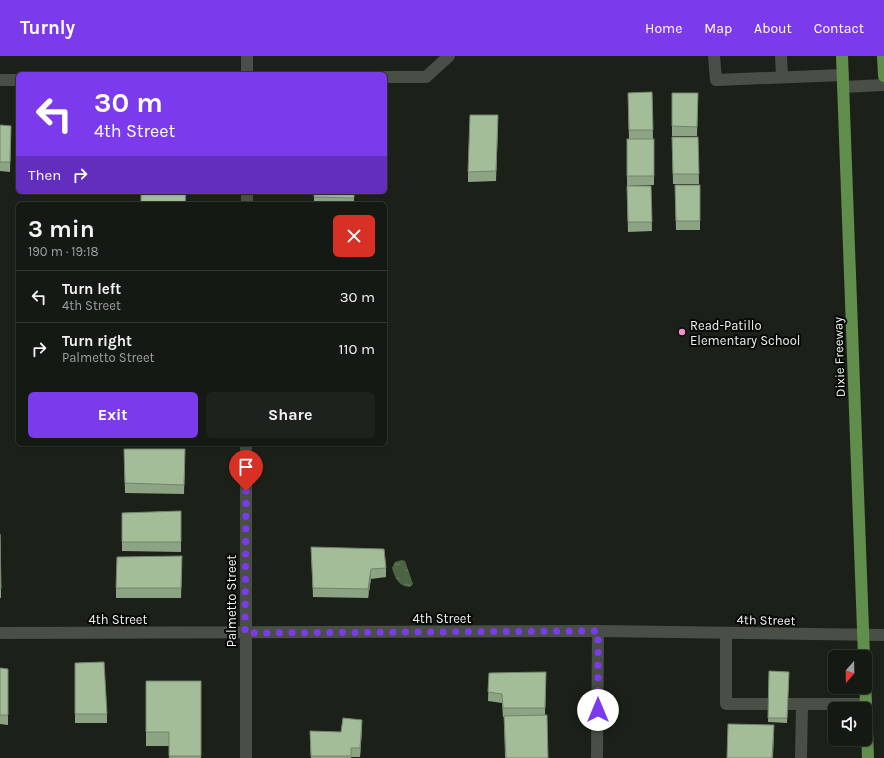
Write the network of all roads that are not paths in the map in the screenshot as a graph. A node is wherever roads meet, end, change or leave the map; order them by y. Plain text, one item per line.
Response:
1 (247, 56) edge
2 (714, 56) edge
3 (781, 56) edge
4 (842, 56) edge
5 (883, 56) edge
6 (448, 57) edge
7 (247, 72) edge
8 (843, 75) junction
9 (884, 76) edge
10 (387, 77) edge
11 (782, 77) junction
12 (0, 80) edge
13 (16, 80) edge
14 (884, 85) edge
15 (844, 87) junction
16 (246, 446) edge
17 (598, 631) junction
18 (0, 633) edge
19 (245, 633) junction
20 (726, 634) junction
21 (884, 635) edge
22 (864, 636) junction
23 (864, 650) edge
24 (802, 704) junction
25 (828, 704) edge
26 (868, 746) edge
27 (246, 758) edge
28 (597, 758) edge
29 (801, 758) edge
30 (868, 758) edge

1 - 7 street
2 - 11 street
3 - 11 street
4 - 8 main road, Dixie Freeway
5 - 9 main road
6 - 10 street
8 - 11 street
8 - 15 main road, Dixie Freeway
12 - 13 street
14 - 15 street
15 - 22 main road, Dixie Freeway
16 - 19 street, Palmetto Street
17 - 19 street, 4th Street
17 - 20 street, 4th Street
17 - 28 street
18 - 19 street, 4th Street
19 - 27 street, Palmetto Street
20 - 22 street, 4th Street
20 - 24 street
21 - 22 street, 4th Street
22 - 23 main road, Dixie Freeway
24 - 25 street
24 - 29 street
26 - 30 main road

